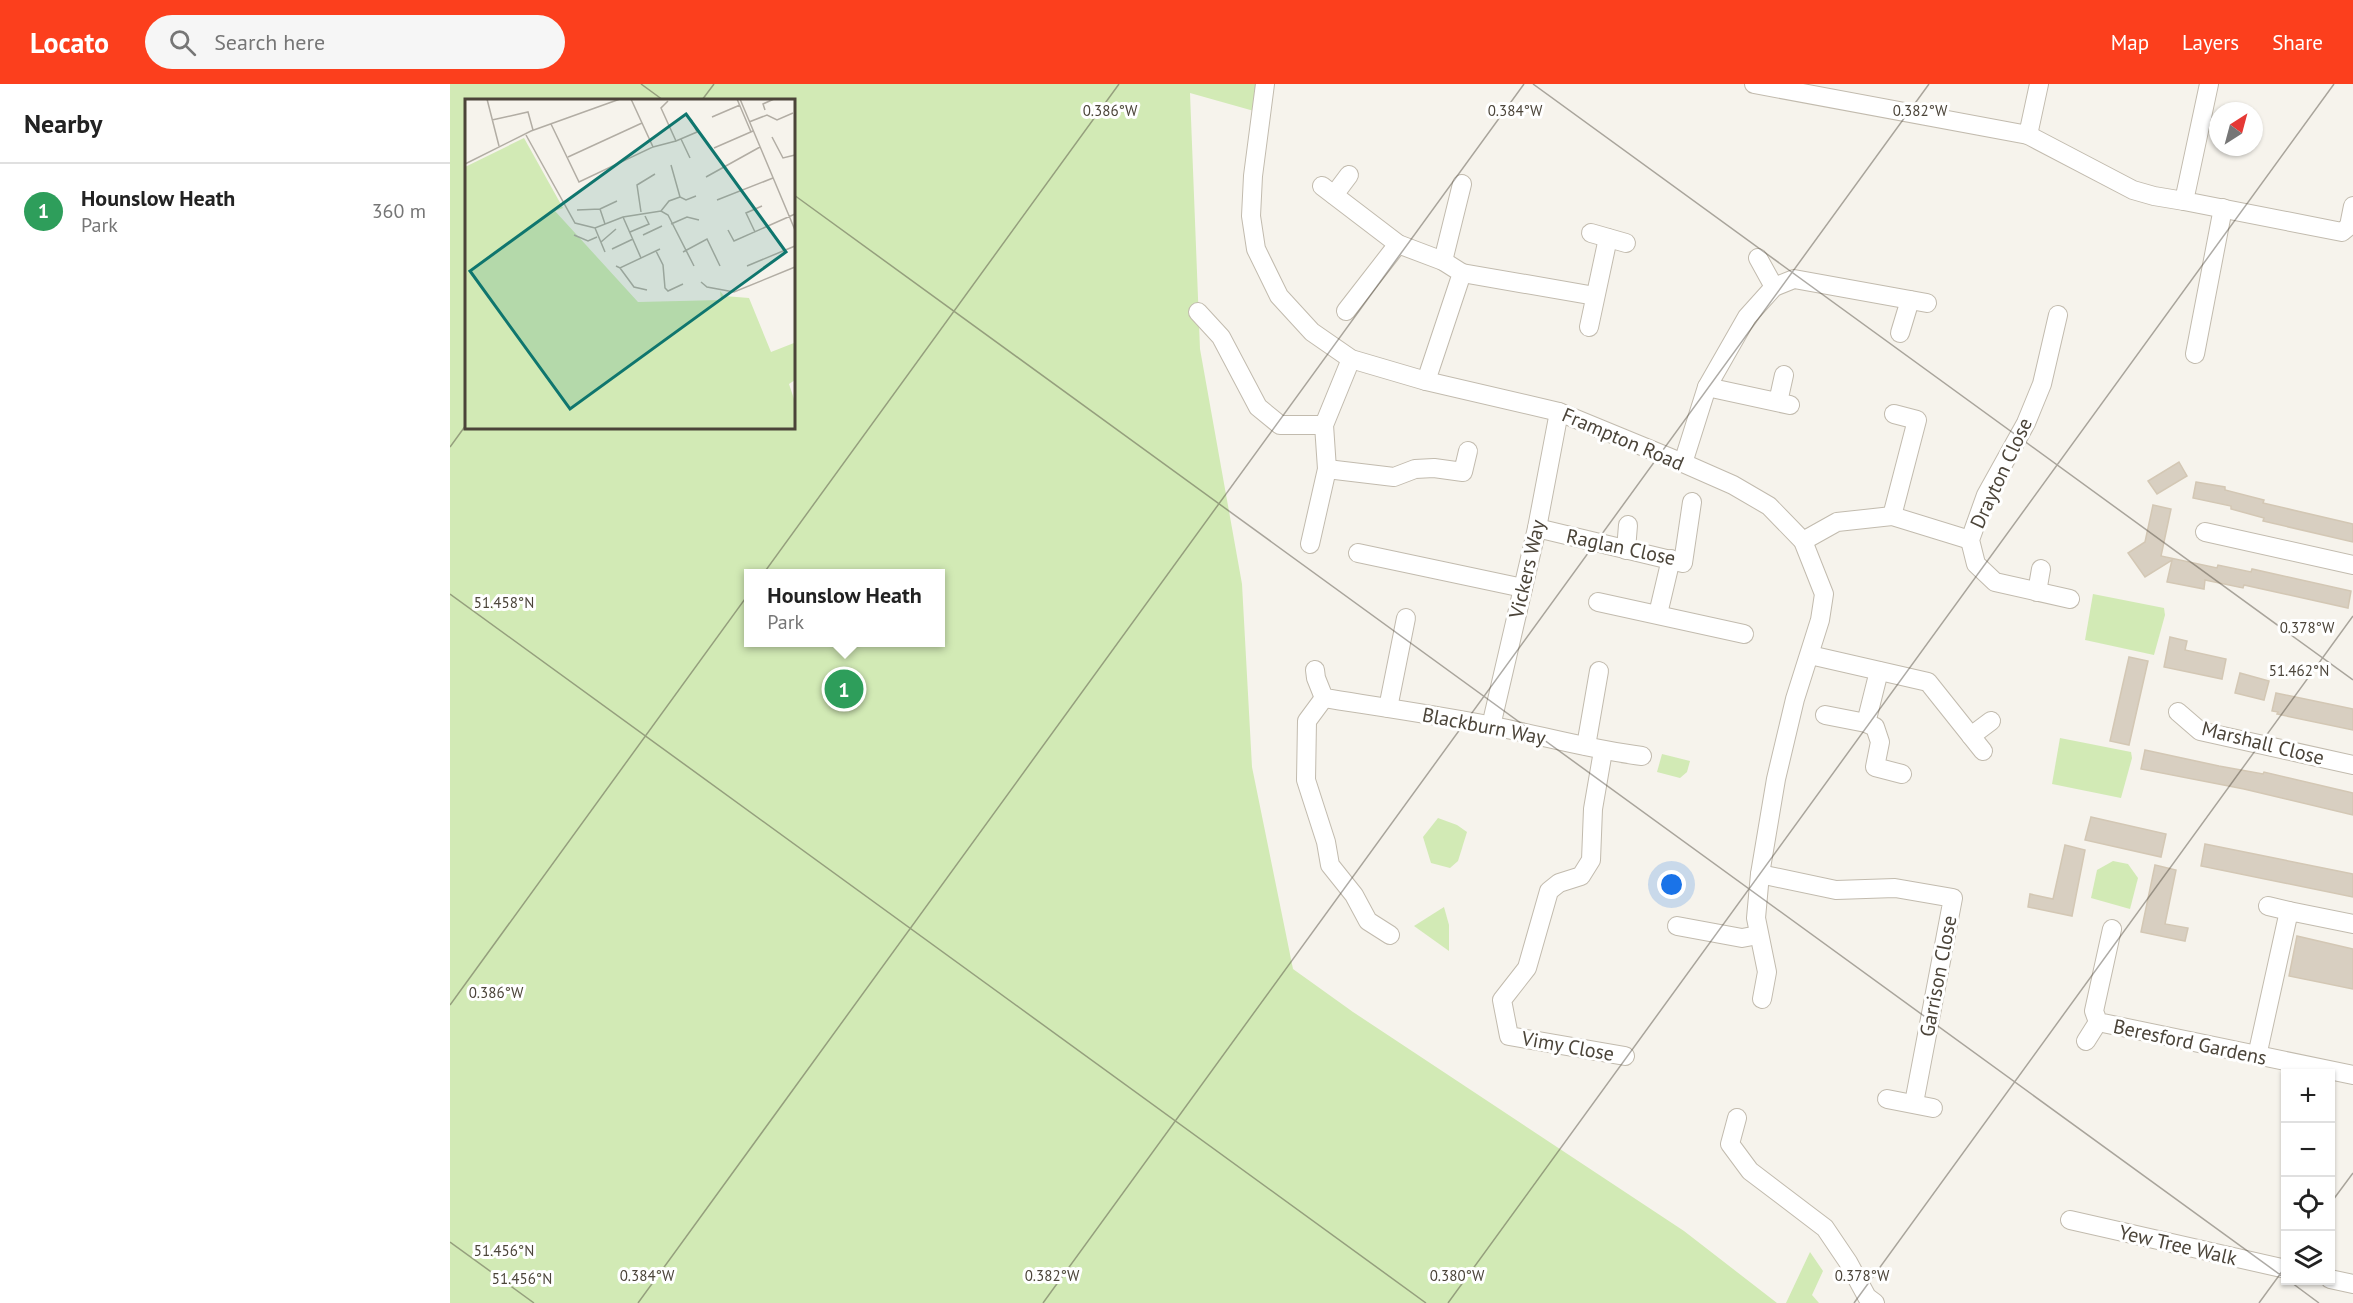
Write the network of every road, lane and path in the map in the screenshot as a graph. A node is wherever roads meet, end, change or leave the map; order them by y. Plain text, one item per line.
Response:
1 (1264, 84) edge
2 (1754, 84) edge
3 (2039, 84) edge
4 (2209, 84) edge
5 (2028, 135) junction
6 (1349, 175) dead end
7 (1462, 184) dead end
8 (2184, 201) junction
9 (2353, 206) edge
10 (2223, 208) junction
11 (1608, 238) dead end
12 (1398, 244) junction
13 (1758, 258) dead end
14 (1443, 261) junction
15 (1462, 273) junction
16 (1774, 287) junction
17 (1595, 296) junction
18 (1346, 311) dead end
19 (1198, 312) dead end
20 (2058, 315) dead end
21 (1589, 327) dead end
22 (1900, 333) dead end
23 (2195, 354) dead end
24 (1351, 359) junction
25 (1784, 375) dead end
26 (1426, 381) junction
27 (1707, 387) junction
28 (1558, 412) junction
29 (1894, 414) dead end
30 (1324, 425) junction
31 (1468, 451) dead end
32 (1683, 463) junction
33 (1327, 468) junction
34 (1692, 502) dead end
35 (1892, 516) junction
36 (1628, 525) dead end
37 (1537, 528) junction
38 (2205, 532) dead end
39 (1970, 540) junction
40 (1803, 541) junction
41 (1310, 544) dead end
42 (1626, 550) junction
43 (1358, 554) dead end
44 (1671, 559) junction
45 (2353, 565) edge
46 (2041, 568) dead end
47 (1523, 588) junction
48 (2037, 592) junction
49 (2070, 599) dead end
50 (1598, 602) dead end
51 (1658, 614) junction
52 (1406, 618) dead end
53 (1744, 634) dead end
54 (1810, 655) junction
55 (1316, 670) dead end
56 (1599, 671) dead end
57 (1879, 671) junction
58 (1324, 698) junction
59 (1388, 708) junction
60 (2178, 712) dead end
61 (1825, 716) dead end
62 (1991, 721) dead end
63 (1866, 723) junction
64 (1491, 726) junction
65 (1971, 736) junction
66 (1595, 748) junction
67 (1983, 751) dead end
68 (1642, 756) dead end
69 (2353, 765) edge
70 (1902, 774) dead end
71 (1760, 874) junction
72 (2268, 906) dead end
73 (2289, 911) junction
74 (2353, 924) edge
75 (1677, 926) dead end
76 (1757, 926) junction
77 (2112, 929) dead end
78 (1390, 935) dead end
79 (1762, 999) dead end
80 (2098, 1022) junction
81 (2086, 1041) dead end
82 (1625, 1056) dead end
83 (2257, 1056) junction
84 (2353, 1075) edge
85 (1887, 1099) dead end
86 (1914, 1103) junction
87 (1934, 1108) dead end
88 (1737, 1118) dead end
89 (2070, 1220) dead end
90 (2281, 1268) edge
91 (2335, 1280) edge
92 (2353, 1284) edge
93 (1875, 1303) edge

1 - 24 street, Frampton Road
2 - 5 street
3 - 5 street
4 - 8 street
5 - 8 street
6 - 12 street
7 - 14 street
8 - 10 street
9 - 10 street
10 - 23 street
11 - 17 street
12 - 14 street
12 - 18 street
13 - 16 street
14 - 15 street
15 - 17 street
15 - 26 street
16 - 22 street
16 - 27 street
17 - 21 street
19 - 30 street
20 - 39 street, Drayton Close
24 - 26 street, Frampton Road
24 - 30 street
25 - 27 street
26 - 28 street, Frampton Road
27 - 32 street
28 - 32 street, Frampton Road
28 - 37 street, Vickers Way
29 - 35 street
30 - 33 street
31 - 33 street
32 - 40 street, Frampton Road
33 - 41 street
34 - 44 street, Raglan Close
35 - 39 street
35 - 40 street
36 - 42 street
37 - 42 street, Raglan Close
37 - 47 street, Vickers Way
38 - 45 street
39 - 48 street, Drayton Close
40 - 54 street, Frampton Road
42 - 44 street, Raglan Close
43 - 47 street
44 - 51 street
46 - 48 street
47 - 64 street, Vickers Way
48 - 49 street, Drayton Close
50 - 51 street
51 - 53 street
52 - 59 street
54 - 57 street
54 - 71 street, Frampton Road
55 - 58 street
56 - 66 street
57 - 63 street
57 - 65 street
58 - 59 street, Blackburn Way
58 - 78 street
59 - 64 street, Blackburn Way
60 - 69 street, Marshall Close
61 - 63 street
62 - 65 street
63 - 70 street
64 - 66 street, Blackburn Way
65 - 67 street
66 - 68 street, Blackburn Way
66 - 82 street, Vimy Close
71 - 76 street, Frampton Road
71 - 86 street, Garrison Close
72 - 73 street
73 - 74 street
73 - 83 street
75 - 76 street
76 - 79 street, Frampton Road
77 - 80 street, Beresford Gardens
80 - 81 street, Beresford Gardens
80 - 83 street, Beresford Gardens
83 - 84 street, Beresford Gardens
85 - 86 street
86 - 87 street
88 - 93 street
89 - 90 street, Yew Tree Walk
91 - 92 street

